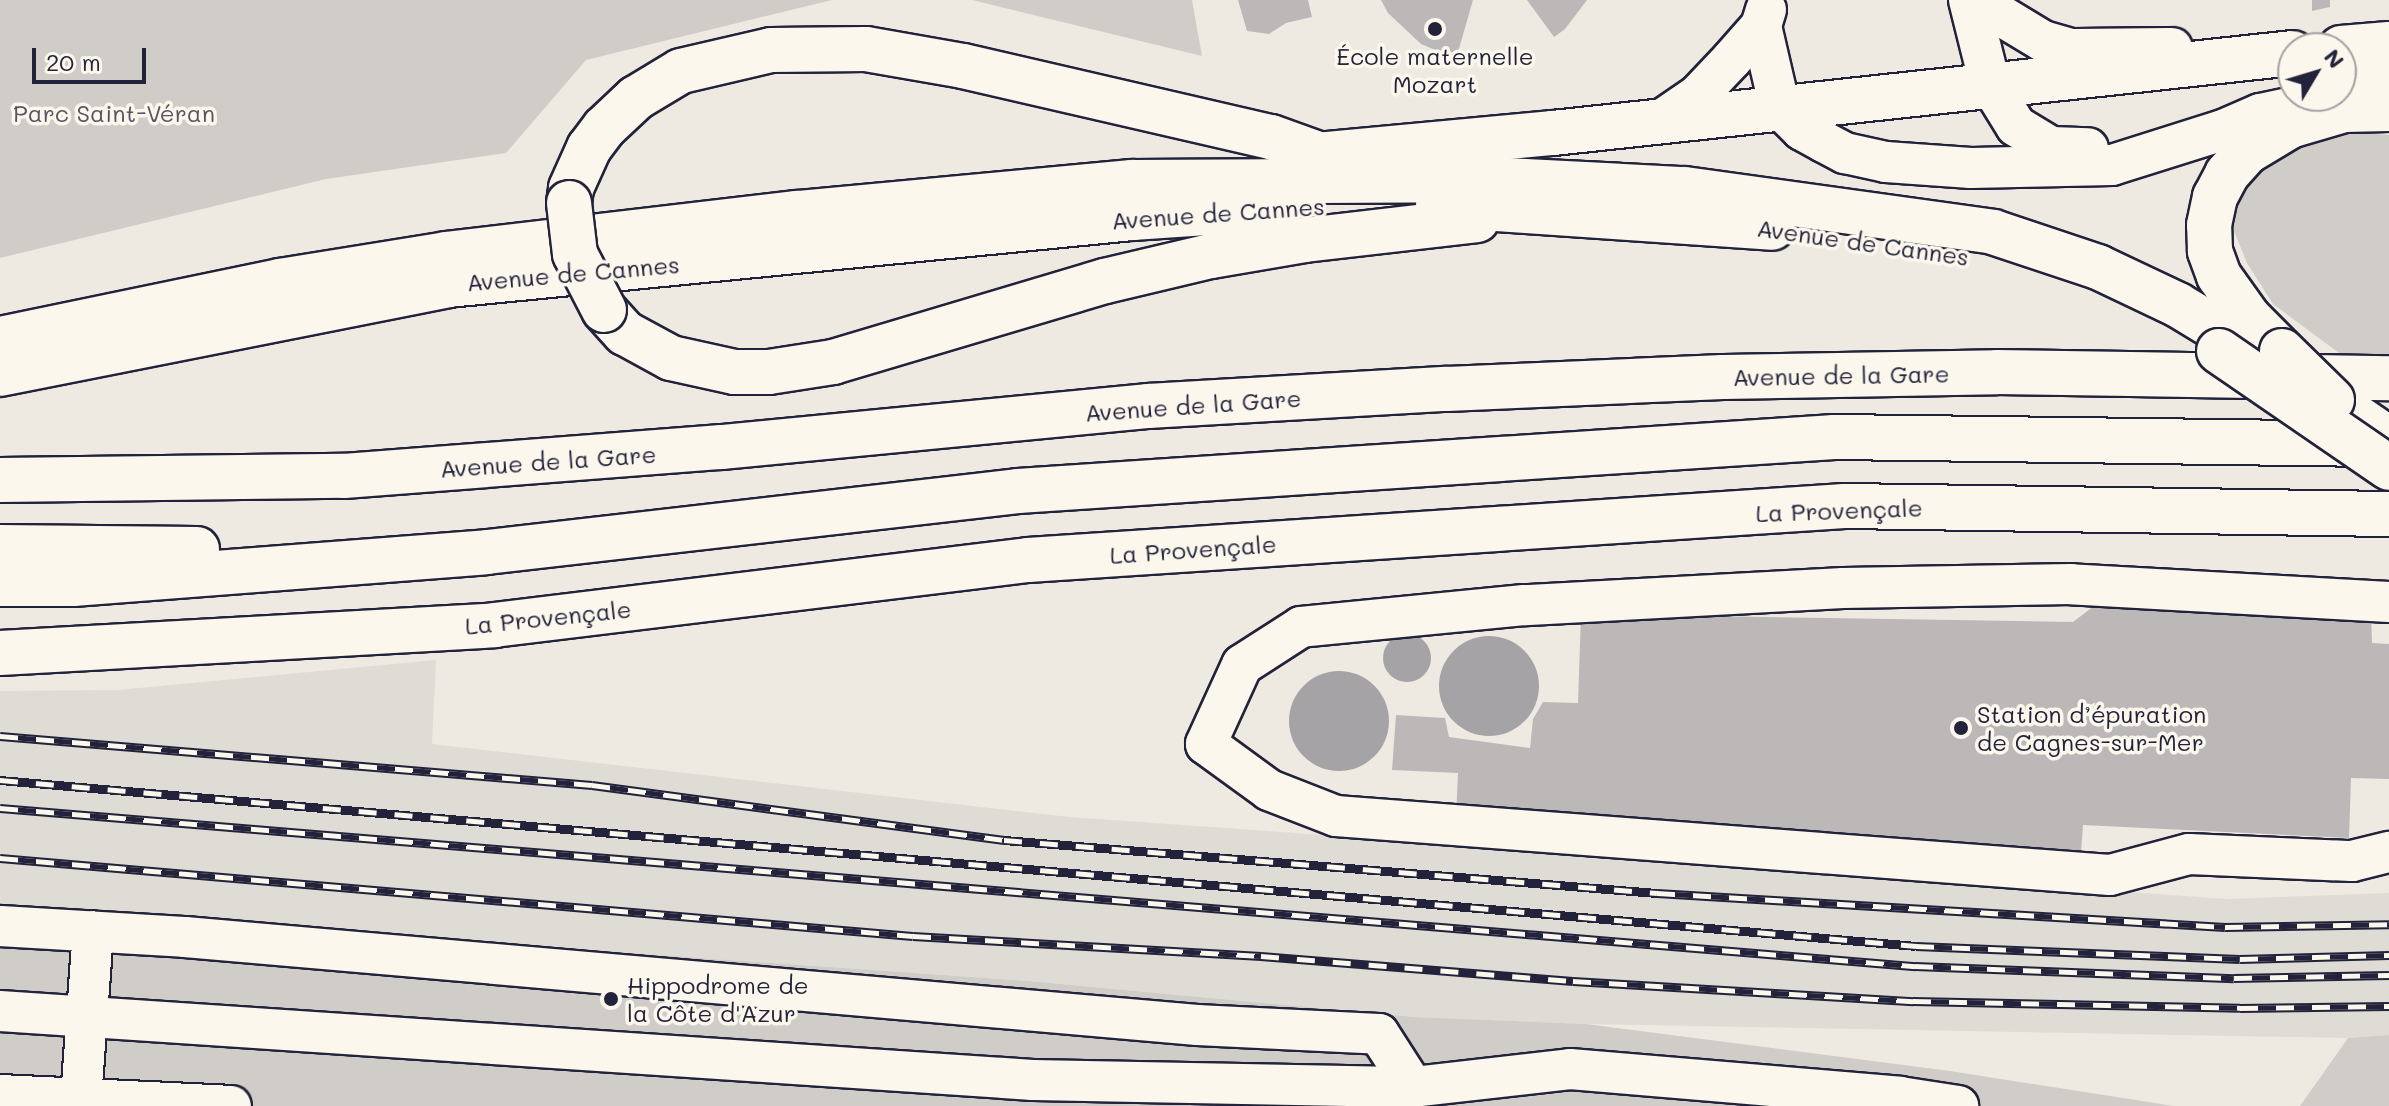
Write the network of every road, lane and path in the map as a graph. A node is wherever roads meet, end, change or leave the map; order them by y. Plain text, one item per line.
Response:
1 (1972, 0) edge
2 (1765, 13) edge
3 (2389, 44) edge
4 (2357, 47) edge
5 (2277, 54) edge
6 (2243, 57) junction
7 (2389, 74) edge
8 (1990, 84) junction
9 (2357, 87) edge
10 (2277, 89) edge
11 (2357, 98) edge
12 (1780, 108) junction
13 (2389, 109) edge
14 (2277, 110) edge
15 (2312, 112) edge
16 (1663, 119) junction
17 (1316, 153) junction
18 (1132, 182) junction
19 (1502, 212) junction
20 (0, 339) edge
21 (2252, 351) junction
22 (0, 374) edge
23 (2389, 378) edge
24 (2389, 441) edge
25 (2389, 468) edge
26 (0, 480) edge
27 (2389, 514) edge
28 (0, 547) edge
29 (487, 552) junction
30 (0, 584) edge
31 (2389, 602) edge
32 (0, 653) edge
33 (2389, 852) edge
34 (0, 926) edge
35 (93, 931) junction
36 (0, 1011) edge
37 (87, 1016) junction
38 (0, 1095) edge
39 (1402, 1097) edge
40 (81, 1099) junction
41 (231, 1106) edge
42 (1958, 1106) edge

1 - 6 street
1 - 8 street
2 - 12 street
2 - 16 street
3 - 4 main road
5 - 6 main road
6 - 8 main road
7 - 9 street
8 - 10 street
8 - 12 main road
11 - 13 main road
12 - 14 street
12 - 16 main road
15 - 21 main road
16 - 17 main road
17 - 18 main road
17 - 19 main road, bridge
18 - 20 main road, Avenue de Cannes
18 - 21 main road, Avenue de Cannes
19 - 21 main road, Avenue de Cannes
19 - 22 main road, Avenue de Cannes
21 - 24 main road, Avenue de Cannes, bridge
21 - 25 main road, Avenue de Cannes, bridge
23 - 26 main road, Avenue de la Gare
24 - 29 main road
27 - 32 main road, La Provençale
28 - 29 main road
29 - 30 main road
31 - 33 street
34 - 35 street
35 - 37 street
35 - 39 street
36 - 37 street
37 - 39 street
37 - 40 street
38 - 40 street
39 - 42 street
40 - 41 street

